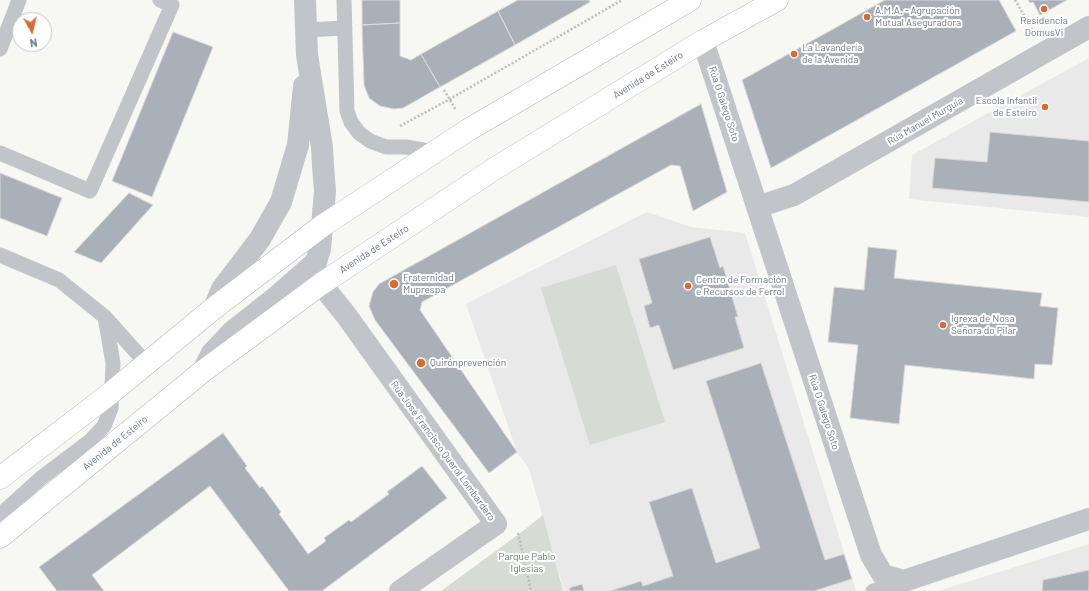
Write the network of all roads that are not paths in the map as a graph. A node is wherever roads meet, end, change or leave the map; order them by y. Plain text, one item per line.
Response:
1 (19, 0) edge
2 (160, 0) edge
3 (306, 0) edge
4 (344, 0) edge
5 (690, 0) edge
6 (776, 0) edge
7 (1089, 27) edge
8 (345, 28) junction
9 (306, 30) junction
10 (703, 41) junction
11 (0, 48) edge
12 (307, 55) junction
13 (435, 152) junction
14 (0, 153) edge
15 (757, 207) junction
16 (322, 226) junction
17 (0, 255) edge
18 (321, 284) junction
19 (214, 308) junction
20 (104, 317) junction
21 (146, 364) junction
22 (202, 372) junction
23 (112, 392) junction
24 (0, 478) edge
25 (0, 515) edge
26 (1089, 519) edge
27 (0, 537) edge
28 (904, 581) junction
29 (400, 591) edge
30 (873, 591) edge

1 - 11 lane
2 - 14 lane
3 - 9 street
4 - 8 lane
5 - 13 main road
6 - 10 main road, Avenida de Esteiro
7 - 15 street, Rúa Manuel Murguía
8 - 9 lane
8 - 13 lane
9 - 12 street
10 - 15 street, Rúa O Galego Soto
10 - 18 main road, Avenida de Esteiro
12 - 16 street
12 - 19 street
13 - 16 main road
15 - 28 street, Rúa O Galego Soto
16 - 19 main road
16 - 22 street
17 - 20 lane
18 - 22 main road, Avenida de Esteiro
18 - 29 street, Rúa José Francisco Querol Lombardero
19 - 21 main road
20 - 21 lane
20 - 23 lane
21 - 23 main road
22 - 27 main road, Avenida de Esteiro
23 - 24 main road
23 - 25 lane
26 - 28 street
28 - 30 lane

